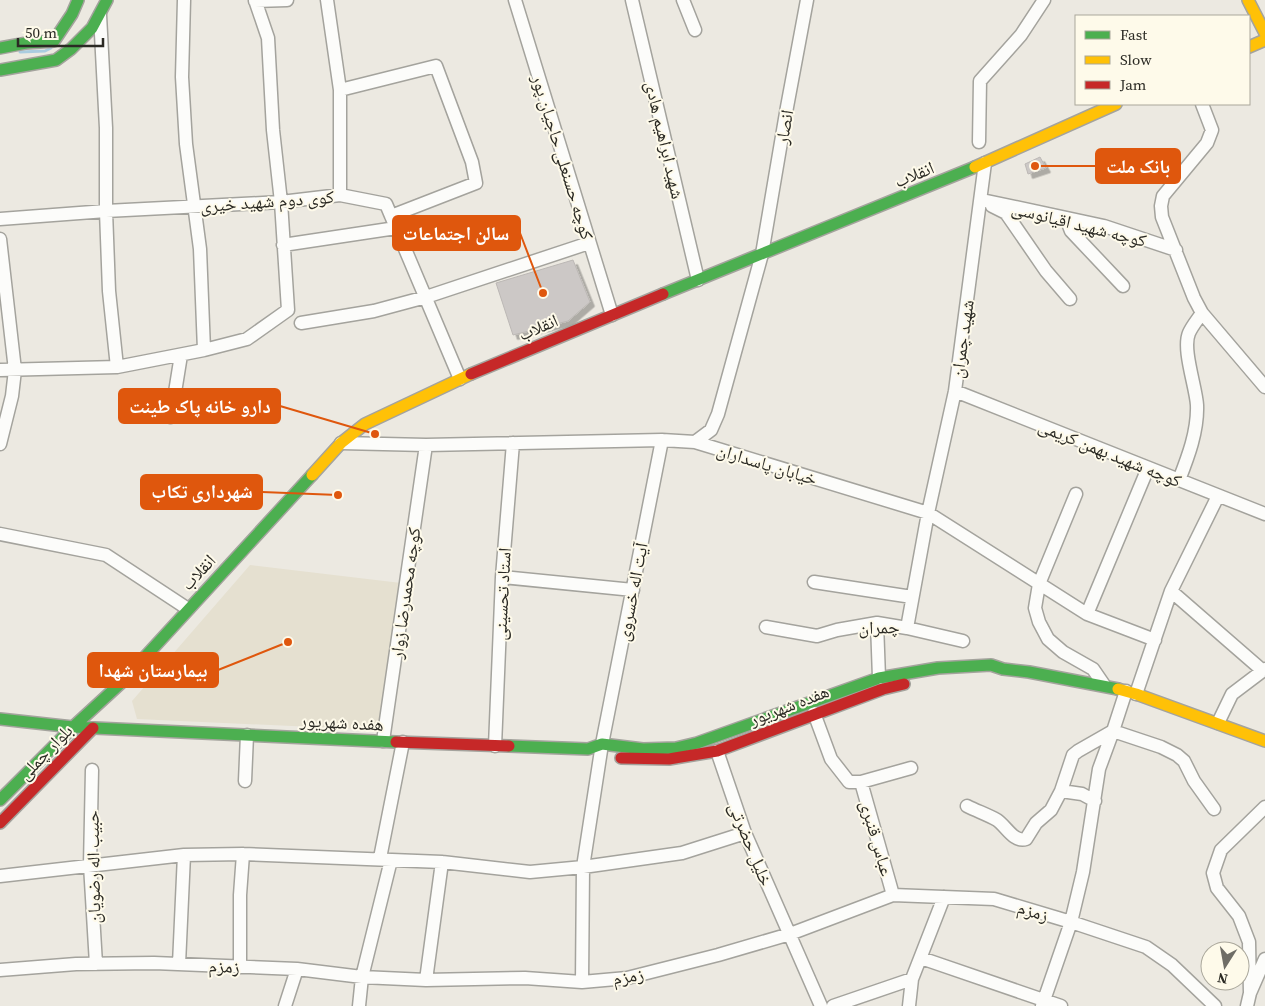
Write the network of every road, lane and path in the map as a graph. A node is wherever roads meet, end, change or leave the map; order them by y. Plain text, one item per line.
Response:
1 (78, 0) edge
2 (107, 0) edge
3 (184, 0) edge
4 (255, 0) edge
5 (288, 0) edge
6 (328, 0) edge
7 (516, 0) edge
8 (632, 0) edge
9 (683, 0) edge
10 (807, 0) edge
11 (1044, 0) edge
12 (1248, 0) edge
13 (100, 12) junction
14 (695, 30) dead end
15 (1265, 33) edge
16 (1265, 40) edge
17 (1250, 47) edge
18 (0, 48) edge
19 (0, 70) edge
20 (340, 90) junction
21 (1114, 105) edge
22 (1202, 105) edge
23 (979, 142) dead end
24 (985, 164) junction
25 (340, 195) junction
26 (982, 200) junction
27 (281, 202) junction
28 (195, 207) junction
29 (106, 211) junction
30 (391, 216) junction
31 (1066, 218) junction
32 (0, 220) edge
33 (396, 228) junction
34 (0, 239) edge
35 (590, 243) junction
36 (283, 245) junction
37 (1176, 250) junction
38 (762, 254) junction
39 (698, 280) junction
40 (1122, 286) dead end
41 (426, 297) junction
42 (1070, 299) dead end
43 (1202, 314) junction
44 (612, 315) junction
45 (301, 324) dead end
46 (204, 350) junction
47 (181, 355) junction
48 (117, 367) junction
49 (0, 370) edge
50 (15, 370) junction
51 (460, 380) junction
52 (1265, 386) edge
53 (955, 391) junction
54 (171, 417) dead end
55 (1, 436) edge
56 (662, 440) junction
57 (695, 442) junction
58 (340, 443) junction
59 (513, 443) junction
60 (426, 445) junction
61 (1148, 468) junction
62 (1179, 480) junction
63 (1076, 494) dead end
64 (1218, 496) junction
65 (928, 513) junction
66 (1265, 514) edge
67 (0, 534) edge
68 (502, 577) junction
69 (814, 582) dead end
70 (1039, 584) junction
71 (632, 590) junction
72 (1171, 591) junction
73 (912, 597) junction
74 (188, 609) junction
75 (1087, 614) junction
76 (877, 623) junction
77 (766, 627) dead end
78 (907, 628) junction
79 (1156, 640) junction
80 (963, 641) dead end
81 (1003, 670) junction
82 (1263, 670) edge
83 (879, 678) junction
84 (1104, 685) junction
85 (1131, 693) junction
86 (814, 713) junction
87 (0, 719) edge
88 (1218, 723) junction
89 (73, 727) junction
90 (93, 728) junction
91 (1113, 731) junction
92 (247, 735) junction
93 (383, 741) junction
94 (1265, 741) edge
95 (403, 742) junction
96 (495, 746) junction
97 (601, 749) junction
98 (717, 751) junction
99 (911, 768) dead end
100 (92, 770) dead end
101 (245, 781) dead end
102 (861, 782) junction
103 (1061, 791) junction
104 (0, 800) edge
105 (1094, 801) junction
106 (967, 806) dead end
107 (1265, 808) edge
108 (1214, 809) dead end
109 (0, 823) edge
110 (745, 833) junction
111 (243, 854) junction
112 (184, 855) junction
113 (386, 859) junction
114 (442, 862) junction
115 (90, 866) junction
116 (583, 867) junction
117 (0, 876) edge
118 (893, 895) junction
119 (944, 897) junction
120 (1071, 922) junction
121 (790, 934) junction
122 (921, 958) junction
123 (1265, 959) edge
124 (96, 964) junction
125 (179, 964) junction
126 (240, 966) junction
127 (297, 969) junction
128 (0, 970) edge
129 (362, 977) junction
130 (912, 979) junction
131 (426, 980) junction
132 (582, 982) junction
133 (1248, 1000) edge
134 (1043, 1003) edge
135 (285, 1006) edge
136 (359, 1006) edge
137 (820, 1006) edge
138 (834, 1006) edge
139 (909, 1006) edge
140 (1061, 1006) edge
141 (1215, 1006) edge

1 - 18 main road
2 - 13 main road
3 - 28 street
4 - 5 street
4 - 27 street
6 - 20 street
7 - 35 street, کوچه حسنعلی حاجیان پور
8 - 39 street, شهید ابراهیم هادی
9 - 14 street
10 - 38 street, انصار
11 - 23 street
12 - 15 main road
13 - 19 main road
13 - 29 street
16 - 17 main road
20 - 25 street
20 - 30 street
21 - 24 main road, انقلاب
22 - 37 street
24 - 26 street, شهید چمران
24 - 38 main road, انقلاب
25 - 27 street, کوی دوم شهید خیری
25 - 30 street, کوی دوم شهید خیری
26 - 31 street, کوچه شهید اقیانوسی
26 - 42 street
26 - 53 street, شهید چمران
27 - 28 street, کوی دوم شهید خیری
27 - 36 street
28 - 29 street, کوی دوم شهید خیری
28 - 46 street
29 - 32 street, کوی دوم شهید خیری
29 - 48 street
30 - 33 street, کوی دوم شهید خیری
31 - 37 street, کوچه شهید اقیانوسی
31 - 40 street
33 - 36 street
33 - 41 street, کوی دوم شهید خیری
34 - 50 street
35 - 41 street
35 - 44 street, کوچه حسنعلی حاجیان پور
36 - 46 street
37 - 43 street
38 - 39 main road, انقلاب
38 - 57 street
39 - 44 main road, انقلاب
41 - 45 street
41 - 51 street, کوی دوم شهید خیری
43 - 52 street
43 - 62 street
44 - 51 main road, انقلاب
46 - 47 street
47 - 48 street
47 - 54 street
48 - 50 street
49 - 50 street
50 - 55 street
51 - 58 main road, انقلاب
53 - 61 street, کوچه شهید بهمن کریمی
53 - 65 street, شهید چمران
56 - 57 street, خیابان پاسداران
56 - 59 street, خیابان پاسداران
56 - 71 street, آیت اله خسروی
57 - 65 street, خیابان پاسداران
58 - 60 street, خیابان پاسداران
58 - 74 main road, انقلاب
59 - 60 street, خیابان پاسداران
59 - 68 street, استاد تحسینی
60 - 93 street, کوچه محمدرضا زوار
61 - 62 street, کوچه شهید بهمن کریمی
61 - 75 street
62 - 64 street, کوچه شهید بهمن کریمی
63 - 70 street
64 - 66 street, کوچه شهید بهمن کریمی
64 - 72 street
65 - 70 street, خیابان پاسداران
65 - 73 street, چمران
67 - 74 street
68 - 71 street
68 - 96 street, استاد تحسینی
69 - 73 street
70 - 75 street, خیابان پاسداران
70 - 84 street
71 - 97 street, آیت اله خسروی
72 - 79 street
72 - 82 street
73 - 78 street, چمران
74 - 89 main road, انقلاب
75 - 79 street, خیابان پاسداران
76 - 77 street, چمران
76 - 78 street, چمران
76 - 83 street
78 - 80 street
79 - 85 street
81 - 83 main road, هفده شهریور
81 - 84 main road, هفده شهریور
81 - 86 main road, هفده شهریور
82 - 88 street
83 - 97 main road, هفده شهریور
84 - 85 main road, هفده شهریور
85 - 88 main road, هفده شهریور
85 - 91 street
86 - 98 main road, هفده شهریور
86 - 102 street, عباس قنبری
87 - 89 main road, هفده شهریور
88 - 94 main road, هفده شهریور
89 - 90 main road, هفده شهریور
89 - 104 main road, بلوار چملی
90 - 92 main road, هفده شهریور
90 - 109 main road, بلوار چملی
91 - 103 street
91 - 105 street
91 - 108 street
92 - 93 main road, هفده شهریور
92 - 101 street
93 - 95 main road, هفده شهریور
95 - 96 main road, هفده شهریور
95 - 113 street
96 - 97 main road, هفده شهریور
97 - 98 main road, هفده شهریور
97 - 116 street, آیت اله خسروی
98 - 110 street, خلیل حضرتی
99 - 102 street
100 - 115 street, حبیب اله رضویان
102 - 118 street, عباس قنبری
103 - 105 street
103 - 106 street
105 - 120 street
107 - 133 street
110 - 116 street
110 - 121 street, خلیل حضرتی
111 - 112 street
111 - 113 street
111 - 126 street
112 - 115 street
112 - 125 street
113 - 114 street
113 - 129 street
114 - 116 street
114 - 131 street
115 - 117 street
115 - 124 street, حبیب اله رضویان
116 - 132 street, آیت اله خسروی
118 - 119 street, زمزم
118 - 121 street, زمزم
119 - 120 street, زمزم
119 - 122 street
120 - 134 street
120 - 141 street, زمزم
121 - 132 street, زمزم
121 - 137 street, خلیل حضرتی
122 - 130 street
122 - 134 street
123 - 133 street
124 - 125 street, زمزم
124 - 128 street, زمزم
125 - 126 street, زمزم
126 - 127 street, زمزم
127 - 129 street, زمزم
127 - 135 street
129 - 131 street, زمزم
129 - 136 street
130 - 138 street
130 - 139 street
131 - 132 street, زمزم
134 - 140 street

